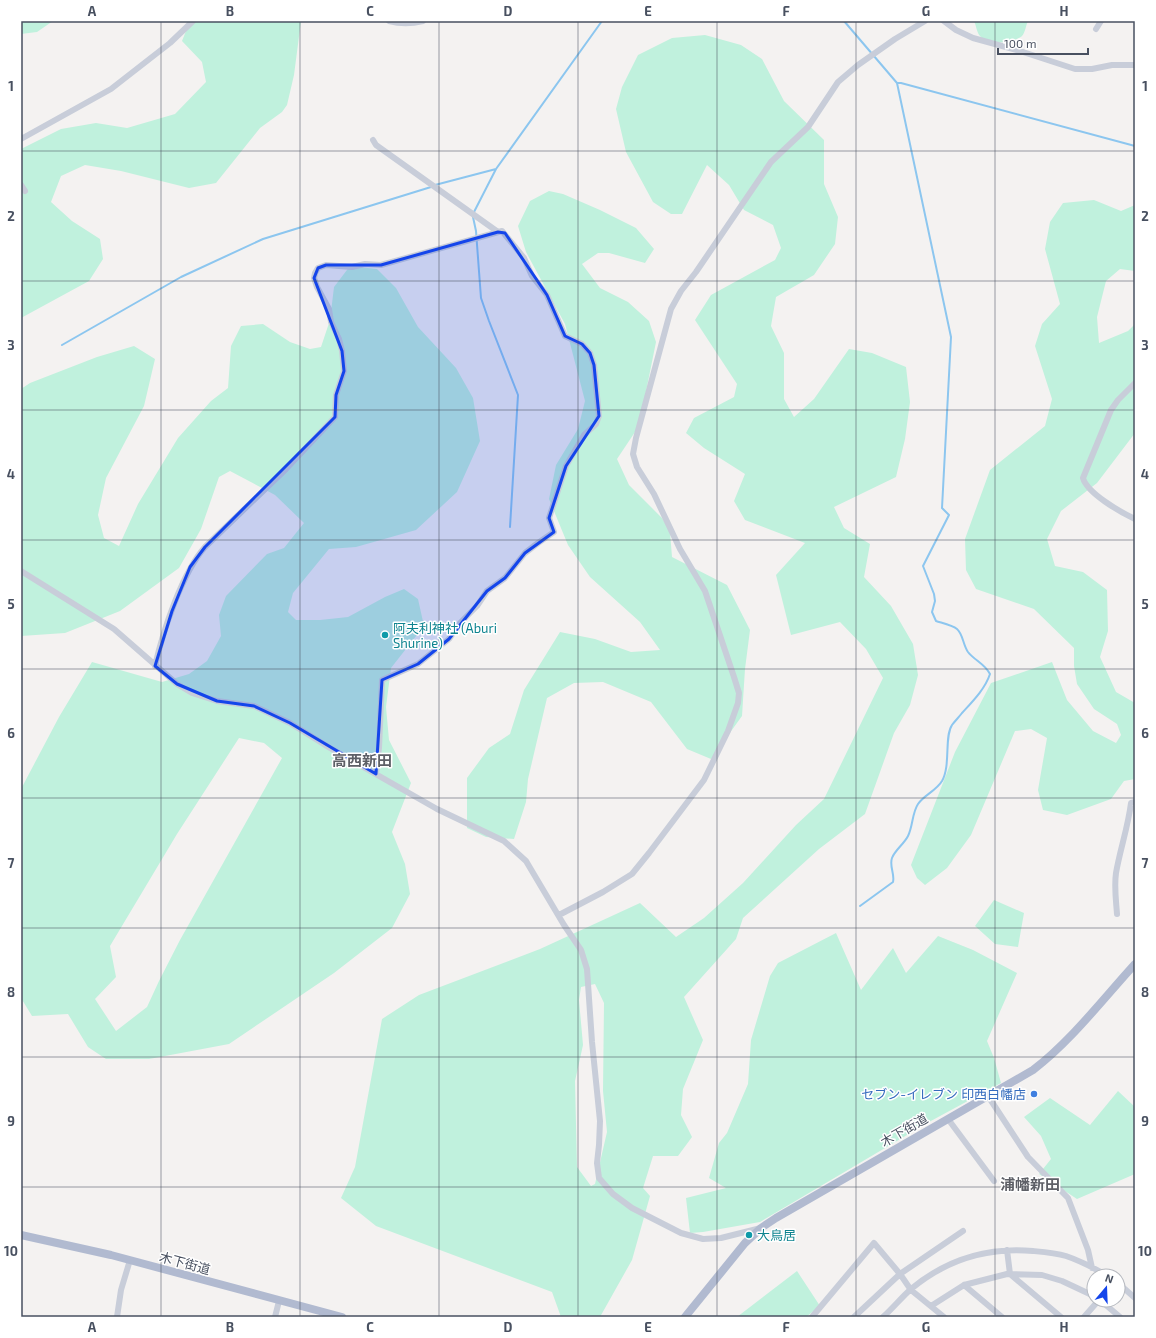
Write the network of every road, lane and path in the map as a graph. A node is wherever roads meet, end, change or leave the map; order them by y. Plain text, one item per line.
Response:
1 (193, 21) edge
2 (389, 21) edge
3 (423, 21) edge
4 (925, 21) edge
5 (944, 21) edge
6 (1101, 21) edge
7 (1096, 29) dead end
8 (1135, 65) edge
9 (21, 139) edge
10 (373, 140) dead end
11 (21, 185) edge
12 (25, 191) dead end
13 (498, 232) junction
14 (1135, 384) edge
15 (1135, 519) edge
16 (21, 571) edge
17 (155, 666) junction
18 (376, 774) junction
19 (1135, 802) edge
20 (1117, 914) dead end
21 (558, 915) junction
22 (1135, 964) edge
23 (988, 1096) junction
24 (948, 1119) junction
25 (994, 1181) dead end
26 (761, 1228) junction
27 (963, 1231) dead end
28 (21, 1235) edge
29 (1007, 1250) junction
30 (130, 1260) junction
31 (1092, 1268) joint
32 (900, 1274) junction
33 (1010, 1274) junction
34 (964, 1285) junction
35 (911, 1290) junction
36 (1126, 1290) edge
37 (1086, 1292) edge
38 (1135, 1298) edge
39 (279, 1300) junction
40 (931, 1306) junction
41 (1092, 1308) edge
42 (1109, 1308) edge
43 (117, 1317) edge
44 (275, 1317) edge
45 (342, 1317) edge
46 (685, 1317) edge
47 (808, 1317) edge
48 (812, 1317) edge
49 (854, 1317) edge
50 (883, 1317) edge
51 (944, 1317) edge
52 (1002, 1317) edge
53 (1061, 1317) edge
54 (1084, 1317) edge
55 (1120, 1317) edge

1 - 9 street
2 - 3 street
4 - 21 street
5 - 8 street
6 - 7 street
10 - 13 street
11 - 12 street
13 - 17 street
13 - 18 street
14 - 15 street
16 - 17 street
17 - 18 street
18 - 21 street
19 - 20 street
21 - 26 street
22 - 23 main road, 木下街道
23 - 24 main road, 木下街道
23 - 31 street
24 - 25 street
24 - 26 main road, 木下街道
26 - 46 main road, 木下街道
27 - 32 street
28 - 30 main road, 木下街道
29 - 31 street
29 - 33 street
29 - 35 street
30 - 39 main road, 木下街道
30 - 43 street
32 - 35 street
32 - 48 street
32 - 49 street
33 - 34 street
33 - 37 street
33 - 53 street
34 - 40 street
34 - 52 street
35 - 40 street
35 - 50 street
36 - 38 street
39 - 44 street
39 - 45 main road, 木下街道
40 - 51 street
41 - 54 street
42 - 55 street
47 - 48 street

